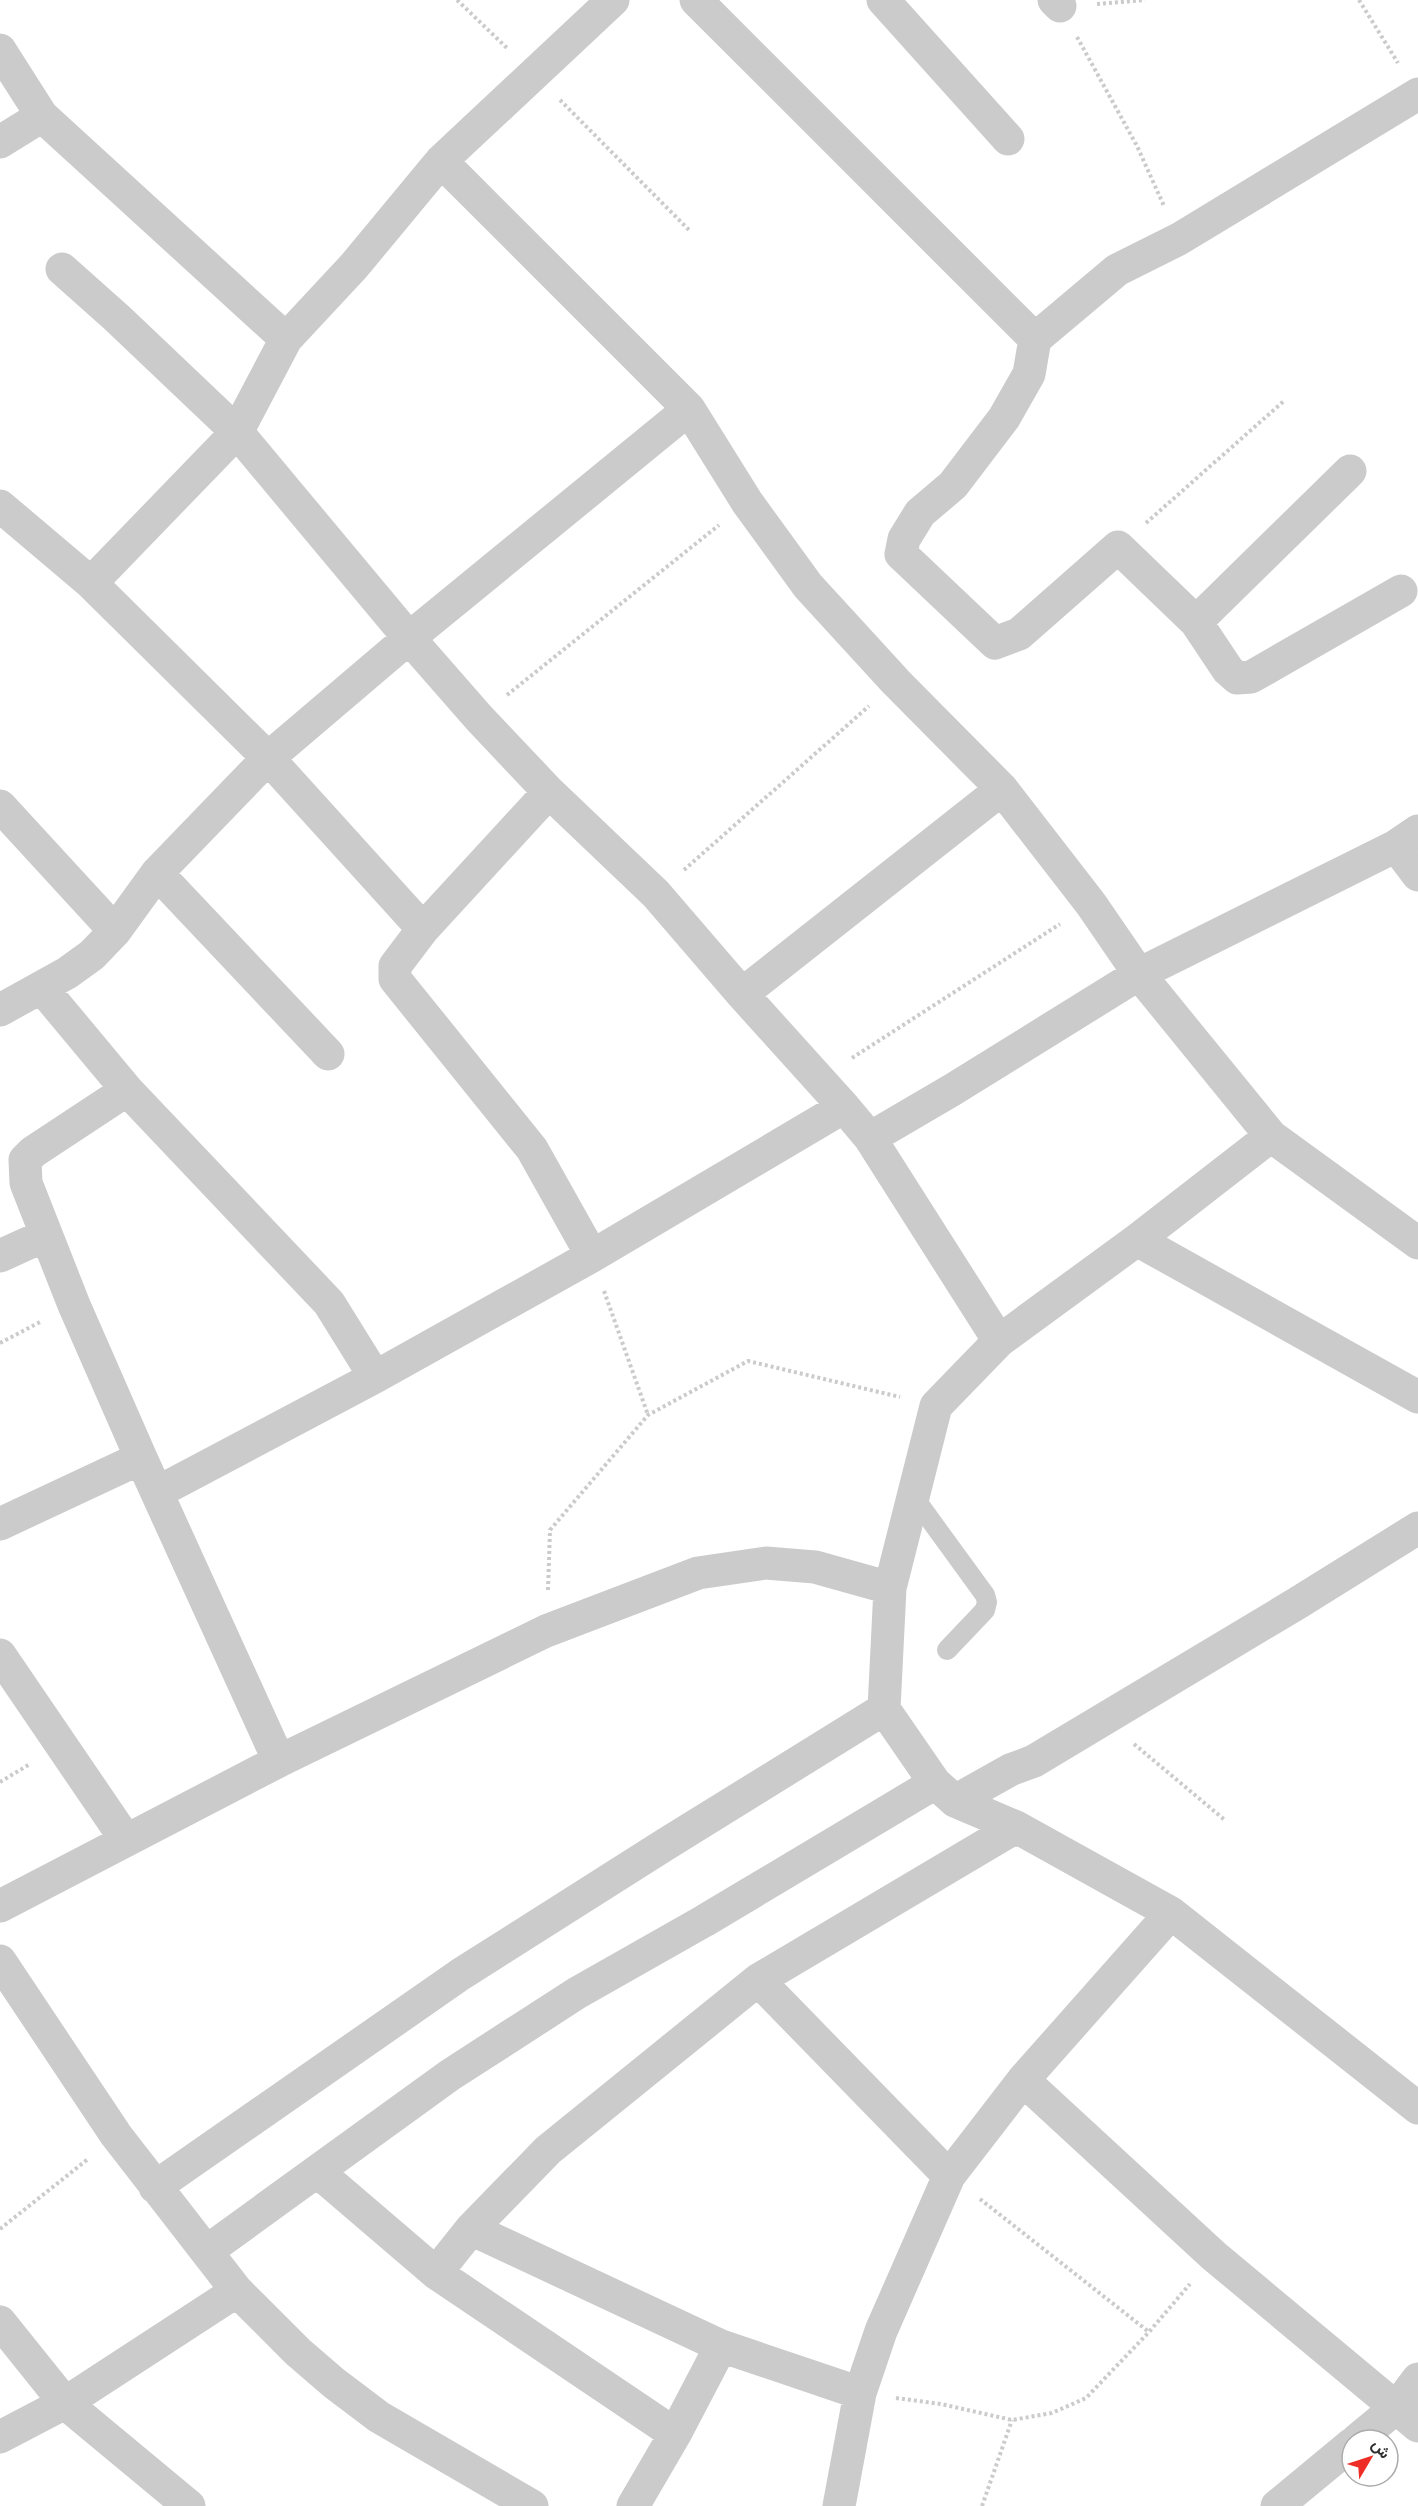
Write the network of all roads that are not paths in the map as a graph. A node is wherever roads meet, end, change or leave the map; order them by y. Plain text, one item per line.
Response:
1 (613, 0) edge
2 (696, 0) edge
3 (883, 0) edge
4 (0, 50) edge
5 (1418, 94) edge
6 (42, 116) junction
7 (1008, 139) dead end
8 (0, 142) edge
9 (441, 161) junction
10 (62, 269) dead end
11 (286, 339) junction
12 (1035, 339) junction
13 (689, 409) junction
14 (237, 432) junction
15 (1350, 471) dead end
16 (0, 506) edge
17 (91, 584) junction
18 (1401, 591) dead end
19 (1196, 622) junction
20 (409, 638) junction
21 (268, 758) junction
22 (1002, 789) junction
23 (549, 792) junction
24 (0, 806) edge
25 (1407, 839) edge
26 (157, 873) junction
27 (1418, 875) edge
28 (423, 929) junction
29 (115, 931) junction
30 (1139, 974) junction
31 (42, 988) junction
32 (742, 994) junction
33 (0, 1010) edge
34 (328, 1054) dead end
35 (127, 1090) junction
36 (844, 1107) junction
37 (1271, 1136) junction
38 (870, 1138) junction
39 (46, 1235) junction
40 (1137, 1240) junction
41 (1418, 1244) edge
42 (0, 1256) edge
43 (592, 1256) junction
44 (999, 1341) junction
45 (375, 1377) junction
46 (1418, 1397) edge
47 (141, 1458) junction
48 (158, 1492) junction
49 (913, 1496) junction
50 (0, 1524) edge
51 (1418, 1528) edge
52 (890, 1588) junction
53 (947, 1650) dead end
54 (0, 1655) edge
55 (884, 1709) junction
56 (279, 1761) junction
57 (945, 1792) junction
58 (1016, 1827) junction
59 (126, 1840) junction
60 (0, 1906) edge
61 (1171, 1913) junction
62 (0, 1960) edge
63 (758, 1980) junction
64 (1023, 2080) junction
65 (1418, 2108) edge
66 (318, 2172) junction
67 (950, 2176) junction
68 (155, 2187) junction
69 (471, 2229) junction
70 (207, 2251) junction
71 (436, 2273) junction
72 (237, 2291) junction
73 (0, 2322) edge
74 (721, 2346) junction
75 (1418, 2379) edge
76 (860, 2393) junction
77 (65, 2403) junction
78 (1407, 2416) edge
79 (1382, 2428) edge
80 (675, 2434) junction
81 (0, 2437) edge
82 (1340, 2454) edge
83 (189, 2506) edge
84 (532, 2506) edge
85 (633, 2506) edge
86 (839, 2506) edge
87 (1277, 2506) edge

1 - 9 street
2 - 12 street
3 - 7 street
4 - 6 street
5 - 12 street
6 - 8 street
6 - 11 street
9 - 11 street
9 - 13 street
10 - 14 street
11 - 14 street
12 - 19 street
13 - 20 street
13 - 22 street
14 - 17 street
14 - 20 street
15 - 19 street
16 - 17 street
17 - 21 street
18 - 19 street
20 - 21 street
20 - 23 street
21 - 26 street
21 - 28 street
22 - 30 street
22 - 32 street
23 - 28 street
23 - 32 street
24 - 29 street
25 - 27 street
25 - 30 street
26 - 29 street
26 - 34 street
28 - 43 street
29 - 31 street
30 - 37 street
30 - 38 street
31 - 33 street
31 - 35 street
32 - 36 street
35 - 39 street
35 - 45 street
36 - 38 street
36 - 43 street
37 - 40 street
37 - 41 street
38 - 44 street
39 - 42 street
39 - 47 street
40 - 44 street
40 - 46 street
43 - 45 street
44 - 49 street
45 - 48 street
47 - 48 street
47 - 50 street
48 - 56 street
49 - 52 street
49 - 53 lane
51 - 57 street
52 - 55 street
52 - 56 street
54 - 59 street
55 - 57 street
55 - 68 street
56 - 59 street
57 - 58 street
57 - 66 street
58 - 61 street
58 - 63 street
59 - 60 street
61 - 64 street
61 - 65 street
62 - 68 street
63 - 67 street
63 - 69 street
64 - 67 street
64 - 78 street
66 - 70 street
66 - 71 street
67 - 76 street
68 - 70 street
69 - 71 street
69 - 74 street
70 - 72 street
71 - 80 street
72 - 77 street
72 - 84 street
73 - 77 street
74 - 76 street
74 - 80 street
75 - 78 street
76 - 86 street
77 - 81 street
77 - 83 street
78 - 79 street
80 - 85 street
82 - 87 street

